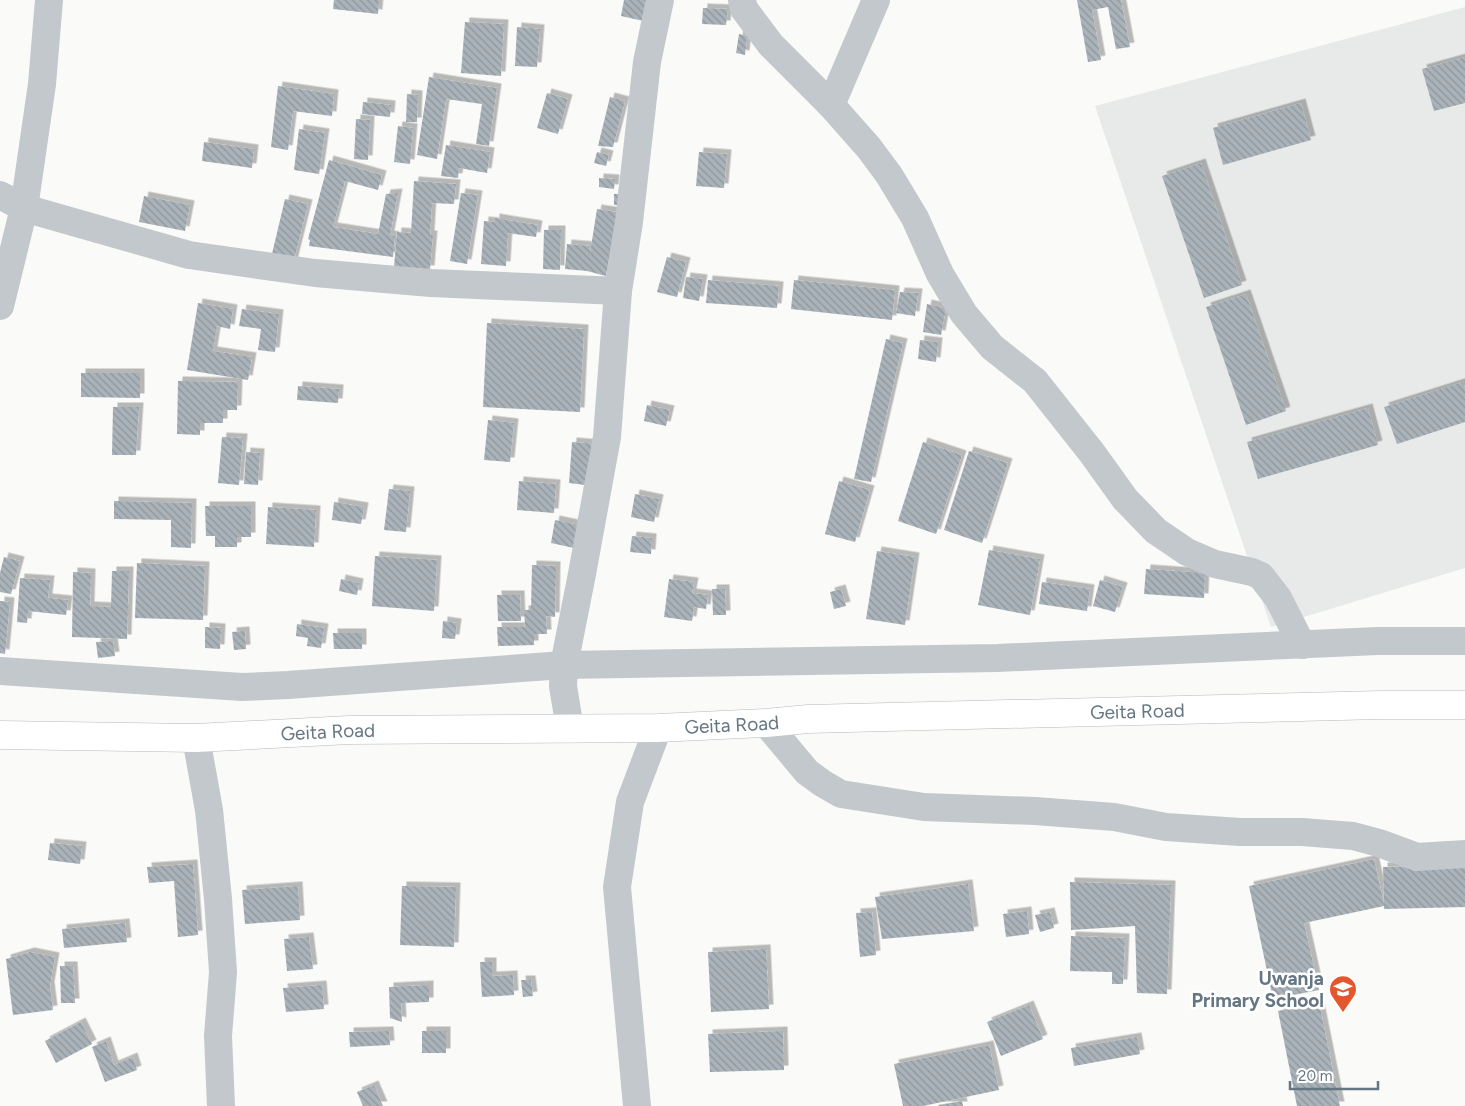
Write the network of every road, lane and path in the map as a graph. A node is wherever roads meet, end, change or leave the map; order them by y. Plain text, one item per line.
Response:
1 (50, 0) edge
2 (660, 0) edge
3 (742, 0) edge
4 (876, 0) edge
5 (831, 105) junction
6 (0, 195) edge
7 (24, 208) junction
8 (618, 291) junction
9 (0, 306) edge
10 (1465, 641) edge
11 (1302, 645) junction
12 (564, 664) junction
13 (0, 671) edge
14 (1465, 705) edge
15 (766, 723) junction
16 (658, 728) junction
17 (570, 729) junction
18 (0, 735) edge
19 (196, 738) junction
20 (1465, 854) edge
21 (221, 1106) edge
22 (637, 1106) edge

1 - 7 street
2 - 8 street
3 - 5 street
4 - 5 street
5 - 11 street
6 - 7 street
7 - 8 street
7 - 9 street
8 - 12 street
10 - 11 street
11 - 12 street
12 - 13 street
12 - 17 street
14 - 15 highway, Geita Road
15 - 16 highway, Geita Road
15 - 20 street
16 - 17 highway, Geita Road
16 - 22 street
17 - 19 highway, Geita Road
18 - 19 highway, Geita Road
19 - 21 street

